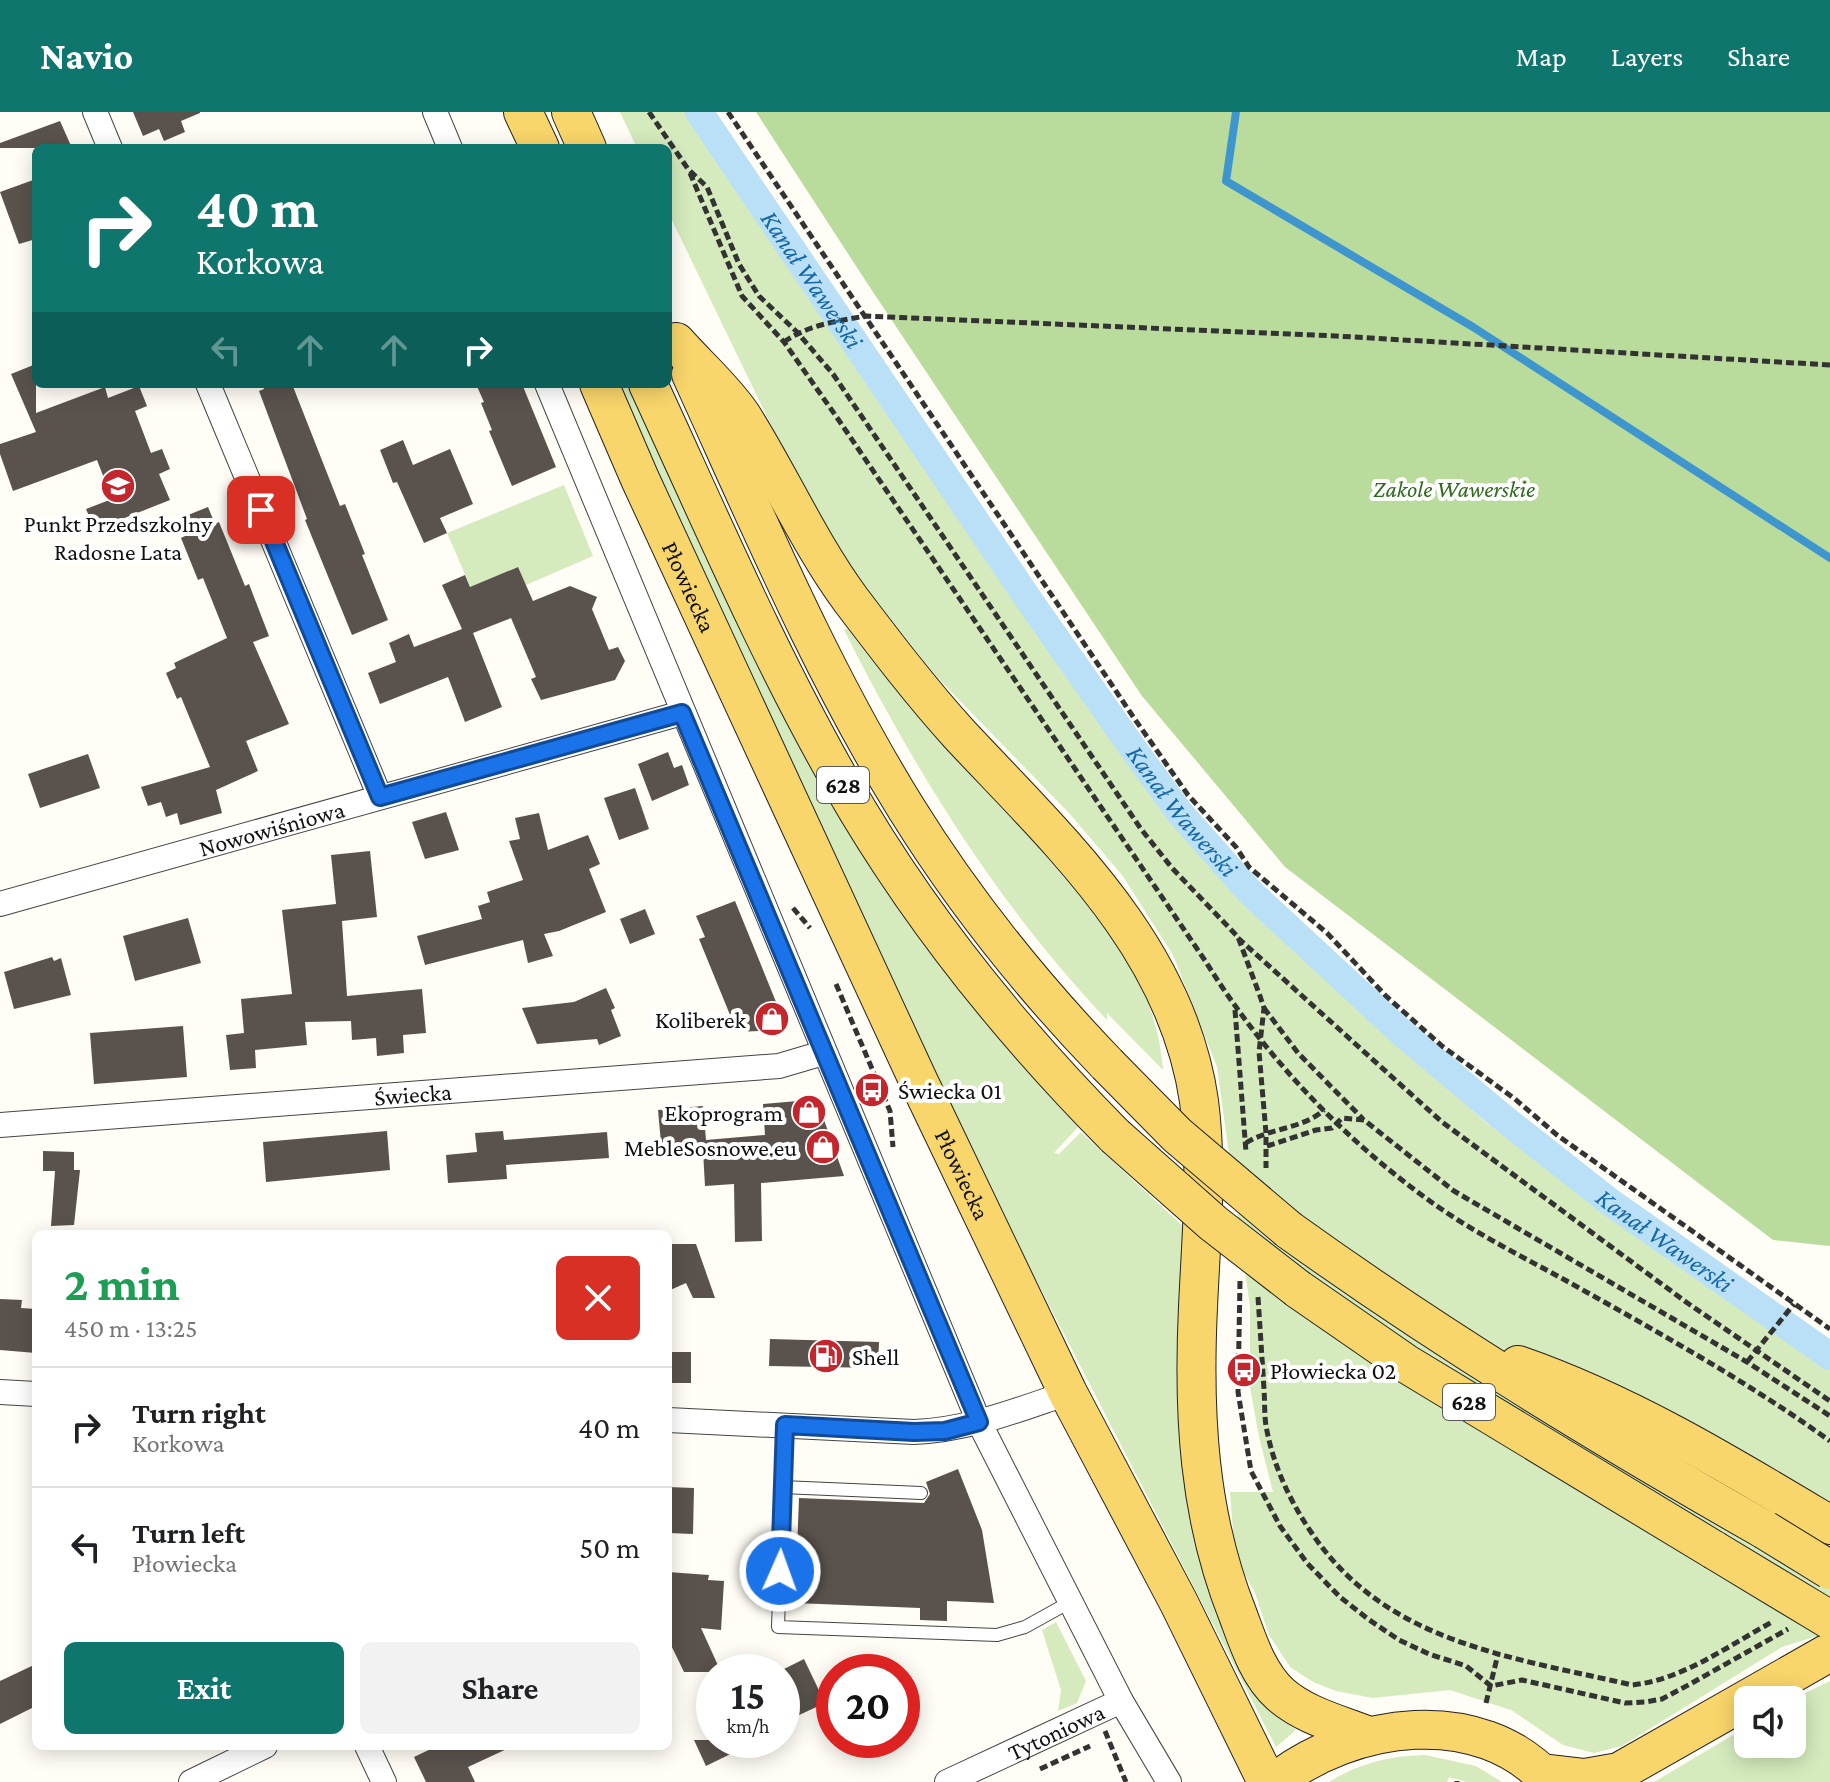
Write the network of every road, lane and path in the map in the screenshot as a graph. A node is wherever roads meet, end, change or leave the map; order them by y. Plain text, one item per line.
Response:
1 (95, 112) edge
2 (435, 112) edge
3 (504, 112) edge
4 (523, 112) edge
5 (571, 112) edge
6 (649, 112) edge
7 (728, 112) edge
8 (108, 144) edge
9 (448, 144) edge
10 (512, 144) edge
11 (538, 144) edge
12 (585, 144) edge
13 (671, 144) edge
14 (672, 146) edge
15 (688, 169) junction
16 (862, 317) junction
17 (797, 332) junction
18 (672, 333) edge
19 (784, 342) junction
20 (1830, 365) edge
21 (210, 388) edge
22 (549, 388) edge
23 (601, 388) edge
24 (650, 388) edge
25 (682, 713) junction
26 (380, 797) junction
27 (0, 904) edge
28 (1238, 937) junction
29 (1264, 1008) junction
30 (1235, 1009) junction
31 (1260, 1039) junction
32 (823, 1053) junction
33 (1324, 1110) junction
34 (1364, 1120) junction
35 (1337, 1123) junction
36 (0, 1125) edge
37 (1266, 1133) junction
38 (1246, 1143) junction
39 (1267, 1146) junction
40 (1247, 1158) dead end
41 (1265, 1176) dead end
42 (1240, 1275) dead end
43 (1258, 1293) dead end
44 (1794, 1304) junction
45 (1830, 1329) edge
46 (1455, 1343) junction
47 (1756, 1351) junction
48 (1747, 1362) junction
49 (0, 1392) edge
50 (1068, 1393) junction
51 (32, 1394) edge
52 (1830, 1401) edge
53 (1830, 1416) edge
54 (672, 1420) edge
55 (979, 1422) junction
56 (785, 1425) junction
57 (1830, 1441) edge
58 (782, 1487) junction
59 (921, 1493) dead end
60 (1830, 1525) edge
61 (1830, 1570) edge
62 (1070, 1602) junction
63 (1784, 1615) dead end
64 (1830, 1620) edge
65 (1784, 1632) dead end
66 (1830, 1652) edge
67 (1498, 1654) junction
68 (1491, 1686) junction
69 (1121, 1701) junction
70 (1486, 1703) dead end
71 (1105, 1731) dead end
72 (1369, 1736) junction
73 (1090, 1746) dead end
74 (257, 1750) edge
75 (369, 1750) edge
76 (1038, 1770) dead end
77 (1546, 1777) edge
78 (191, 1782) edge
79 (384, 1782) edge
80 (947, 1782) edge
81 (1126, 1782) edge
82 (1169, 1782) edge
83 (1267, 1782) edge
84 (1275, 1782) edge

1 - 8 street
2 - 9 street
3 - 10 main road
4 - 11 main road
5 - 12 main road
6 - 13 path
7 - 16 path
14 - 15 path
15 - 17 path
15 - 19 path
16 - 17 path
16 - 20 path
16 - 44 path
17 - 19 path
17 - 28 path
18 - 46 main road, 628, bridge
18 - 72 main road
19 - 30 path
21 - 26 street
22 - 25 street
23 - 50 main road, Płowiecka
24 - 64 main road, 628, bridge
25 - 26 street, Nowowiśniowa
25 - 32 street
26 - 27 street, Nowowiśniowa
28 - 29 path
28 - 47 path
29 - 31 path
29 - 34 path
30 - 31 path
30 - 38 path
31 - 33 path
31 - 37 path
32 - 36 street, Świecka
32 - 55 street
33 - 35 path
33 - 37 path
34 - 35 path
34 - 48 path
35 - 39 path
35 - 57 path
37 - 38 path
37 - 39 path
38 - 40 path
39 - 41 path
42 - 68 path
43 - 67 path
44 - 45 path
44 - 47 path
46 - 60 main road, 628
46 - 61 main road, bridge
47 - 48 path
47 - 52 path
48 - 53 path
49 - 51 street
50 - 55 street
50 - 83 main road, Płowiecka
54 - 56 street
55 - 56 street
55 - 62 street
56 - 58 lane
58 - 59 lane
58 - 62 lane
62 - 69 street
63 - 67 path
65 - 68 path
66 - 77 main road
67 - 68 path
68 - 70 path
69 - 80 street, Tytoniowa
69 - 82 street
71 - 81 path
72 - 77 main road
72 - 84 main road
73 - 76 path
74 - 78 street
75 - 79 street

